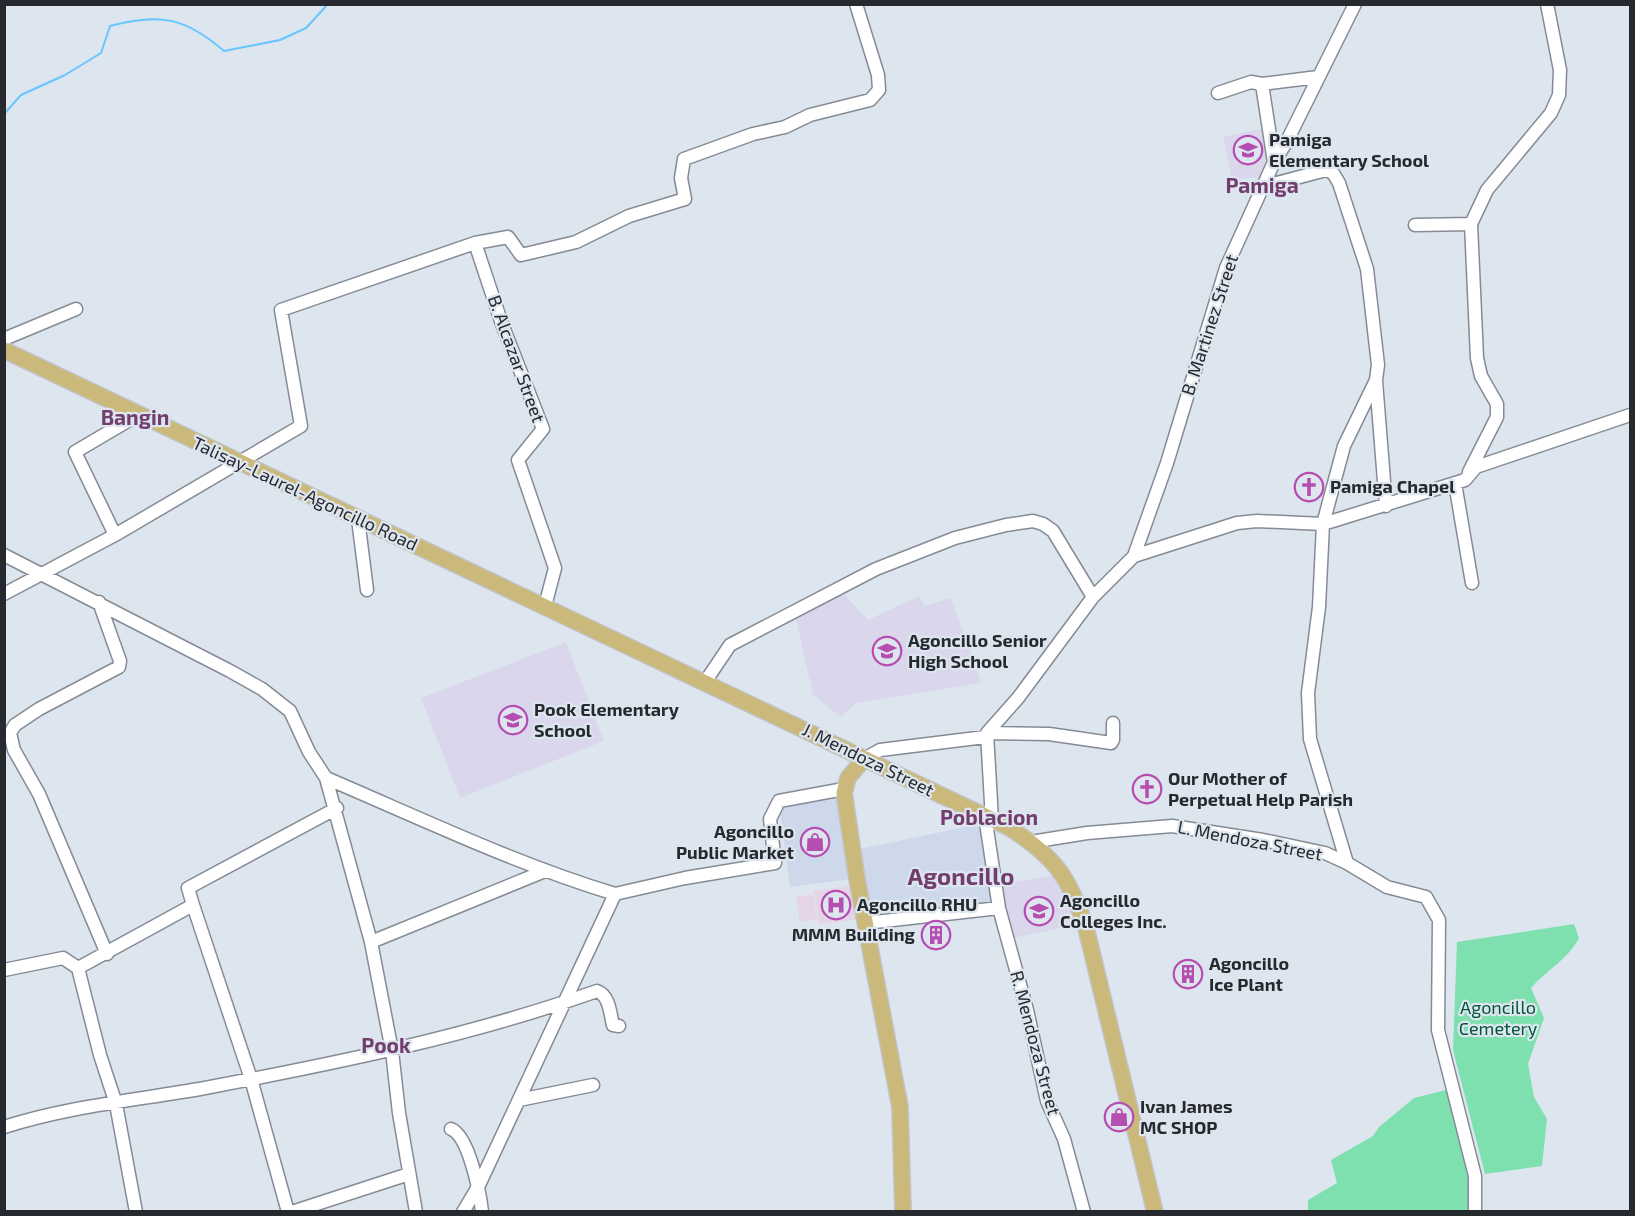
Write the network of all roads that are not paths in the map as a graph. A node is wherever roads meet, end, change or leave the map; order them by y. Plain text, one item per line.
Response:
1 (856, 4) edge
2 (1355, 4) edge
3 (1547, 4) edge
4 (1318, 77) junction
5 (1262, 84) junction
6 (1218, 93) dead end
7 (1274, 162) junction
8 (1262, 187) junction
9 (1471, 224) junction
10 (1415, 225) dead end
11 (475, 243) junction
12 (76, 309) dead end
13 (4, 339) edge
14 (4, 351) edge
15 (1376, 380) junction
16 (1630, 415) edge
17 (136, 416) junction
18 (236, 462) junction
19 (1460, 481) junction
20 (1386, 506) junction
21 (358, 519) junction
22 (1323, 524) junction
23 (116, 535) junction
24 (4, 555) edge
25 (1134, 556) junction
26 (38, 574) junction
27 (1472, 582) dead end
28 (367, 590) dead end
29 (4, 594) edge
30 (1093, 597) junction
31 (99, 602) junction
32 (545, 606) junction
33 (606, 636) joint
34 (705, 682) junction
35 (1113, 723) dead end
36 (986, 735) junction
37 (864, 759) junction
38 (327, 778) junction
39 (844, 789) junction
40 (337, 808) junction
41 (989, 818) junction
42 (1031, 842) junction
43 (1347, 863) junction
44 (545, 871) junction
45 (615, 894) junction
46 (193, 905) junction
47 (999, 908) junction
48 (866, 922) junction
49 (371, 942) junction
50 (107, 954) junction
51 (78, 968) junction
52 (4, 970) edge
53 (566, 1002) junction
54 (619, 1026) dead end
55 (392, 1051) junction
56 (251, 1079) junction
57 (593, 1085) dead end
58 (519, 1100) junction
59 (116, 1104) junction
60 (4, 1127) edge
61 (451, 1129) dead end
62 (409, 1174) junction
63 (478, 1185) junction
64 (136, 1212) edge
65 (290, 1212) edge
66 (416, 1212) edge
67 (463, 1212) edge
68 (482, 1212) edge
69 (903, 1212) edge
70 (1084, 1212) edge
71 (1155, 1212) edge
72 (1475, 1212) edge

1 - 11 street
2 - 4 street, B. Martinez Street
3 - 9 street
4 - 5 street
4 - 7 street, B. Martinez Street
5 - 6 street
5 - 7 street
7 - 8 street, B. Martinez Street
8 - 15 street
8 - 25 street, B. Martinez Street
9 - 10 street
9 - 19 street
11 - 18 street
11 - 32 street, B. Alcazar Street
12 - 13 street
14 - 17 main road, Talisay-Laurel-Agoncillo Road
15 - 20 street
15 - 22 street
16 - 19 street
17 - 18 main road, Talisay-Laurel-Agoncillo Road
17 - 23 street
18 - 21 main road, Talisay-Laurel-Agoncillo Road
18 - 23 street
19 - 20 street
19 - 27 street
20 - 22 street
21 - 28 street
21 - 32 main road, Talisay-Laurel-Agoncillo Road
22 - 25 street
22 - 43 street
23 - 26 street
24 - 26 street
25 - 30 street
26 - 29 street
26 - 31 street
30 - 34 street
30 - 36 street
31 - 38 street
31 - 50 street
32 - 33 main road, Talisay-Laurel-Agoncillo Road
33 - 34 main road, J. Mendoza Street
34 - 37 main road, J. Mendoza Street
35 - 36 street
36 - 37 street
36 - 41 street, R. Mendoza Street
37 - 39 main road
37 - 41 main road, J. Mendoza Street
38 - 40 street
38 - 44 street
39 - 45 street
39 - 48 main road
40 - 46 street
40 - 49 street
41 - 42 main road, J. Mendoza Street
41 - 47 street, R. Mendoza Street
42 - 43 street, L. Mendoza Street
42 - 71 main road, J. Mendoza Street
43 - 72 street, L. Mendoza Street
44 - 45 street
44 - 49 street
45 - 53 street
46 - 50 street
46 - 56 street
47 - 48 street
47 - 70 street, R. Mendoza Street
48 - 69 main road
49 - 55 street
50 - 51 street
51 - 52 street
51 - 59 street
53 - 54 street
53 - 55 street
53 - 58 street
55 - 56 street
55 - 62 street
56 - 59 street
56 - 65 street
57 - 58 street
58 - 63 street
59 - 60 street
59 - 64 street
61 - 63 street
62 - 65 street
62 - 66 street
63 - 67 street
63 - 68 street

